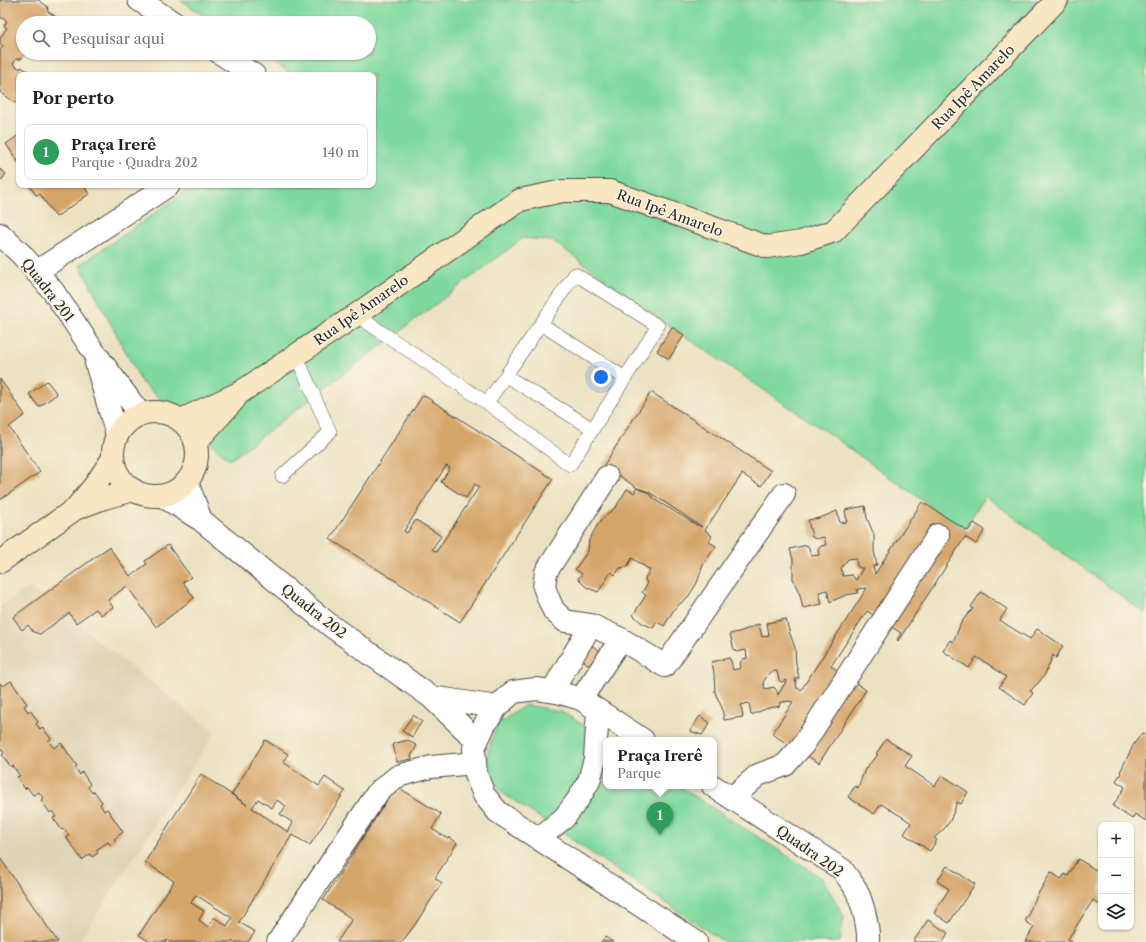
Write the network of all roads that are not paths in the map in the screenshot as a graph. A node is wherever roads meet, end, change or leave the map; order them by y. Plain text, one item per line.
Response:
1 (139, 0) edge
2 (1058, 0) edge
3 (163, 16) edge
4 (231, 60) edge
5 (249, 72) edge
6 (164, 188) edge
7 (0, 234) edge
8 (36, 272) junction
9 (356, 315) junction
10 (541, 324) junction
11 (92, 349) junction
12 (296, 355) junction
13 (506, 376) junction
14 (625, 378) junction
15 (241, 392) junction
16 (487, 403) junction
17 (140, 414) junction
18 (181, 420) junction
19 (593, 429) junction
20 (117, 435) junction
21 (196, 442) junction
22 (113, 458) junction
23 (282, 476) dead end
24 (607, 477) dead end
25 (187, 482) junction
26 (134, 490) junction
27 (784, 494) dead end
28 (162, 496) junction
29 (75, 509) junction
30 (201, 520) junction
31 (938, 535) dead end
32 (0, 562) edge
33 (591, 625) junction
34 (621, 639) junction
35 (552, 691) junction
36 (431, 697) junction
37 (589, 705) junction
38 (497, 707) junction
39 (639, 737) edge
40 (477, 742) junction
41 (475, 763) junction
42 (717, 789) edge
43 (732, 798) junction
44 (539, 838) junction
45 (278, 942) edge
46 (696, 942) edge
47 (868, 942) edge

1 - 3 street
2 - 9 street, Rua Ipê Amarelo
4 - 5 street
6 - 8 street
7 - 8 street, Quadra 201
8 - 11 street, Quadra 201
9 - 12 street, Rua Ipê Amarelo
9 - 16 lane
10 - 13 lane
10 - 14 lane
10 - 14 lane
11 - 17 street, Quadra 201
11 - 20 street, Quadra 201
12 - 15 street, Rua Ipê Amarelo
12 - 23 lane
13 - 16 lane
13 - 19 lane
14 - 19 lane
15 - 18 street, Rua Ipê Amarelo
15 - 21 street, Rua Ipê Amarelo
16 - 19 lane
17 - 18 street
17 - 20 street
18 - 21 street
20 - 22 street
21 - 25 street
22 - 26 street
22 - 29 street
24 - 33 street
25 - 28 street
25 - 30 street
26 - 28 street
26 - 29 street
27 - 34 street
28 - 30 street, Quadra 202
29 - 32 street
30 - 36 street, Quadra 202
31 - 43 street
33 - 34 street
33 - 35 street
34 - 37 street
35 - 37 street
35 - 38 street
36 - 38 street, Quadra 202
36 - 40 street, Quadra 202
37 - 39 street
37 - 44 street
38 - 40 street
40 - 41 street
41 - 44 street
41 - 45 street
42 - 43 street, Quadra 202
43 - 47 street, Quadra 202
44 - 46 street

